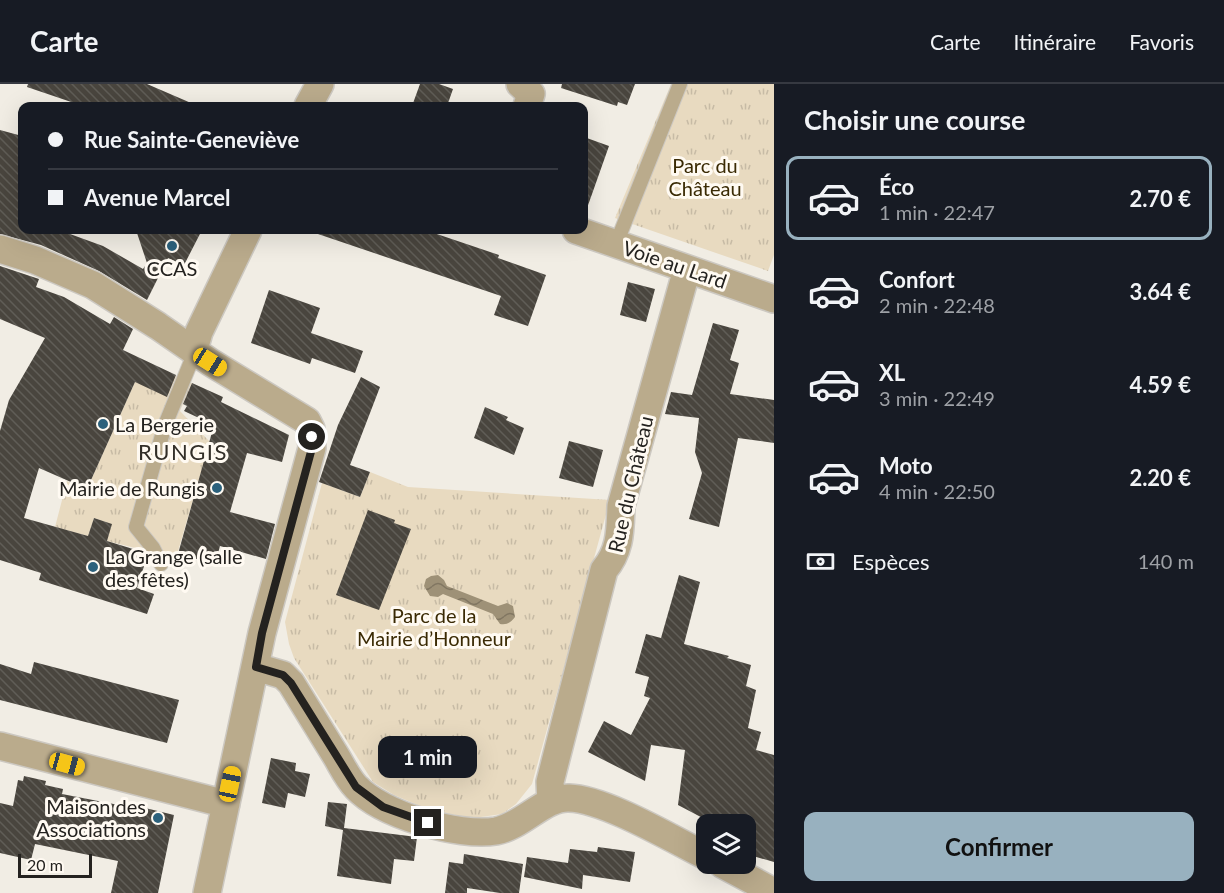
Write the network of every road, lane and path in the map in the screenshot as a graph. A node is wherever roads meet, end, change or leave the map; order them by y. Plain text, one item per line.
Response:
1 (320, 84) edge
2 (520, 84) edge
3 (680, 84) edge
4 (310, 102) edge
5 (529, 102) edge
6 (247, 234) edge
7 (587, 234) edge
8 (616, 244) junction
9 (0, 249) edge
10 (687, 269) junction
11 (774, 298) edge
12 (192, 357) junction
13 (160, 564) dead end
14 (256, 667) junction
15 (0, 746) edge
16 (551, 802) junction
17 (226, 804) junction
18 (696, 851) edge
19 (741, 874) edge
20 (774, 892) edge
21 (207, 893) edge

1 - 4 street
2 - 5 street
3 - 8 lane
6 - 12 street
7 - 8 street, Voie au Lard
8 - 10 street, Voie au Lard
9 - 12 street
10 - 11 street, Voie au Lard
10 - 16 street, Rue du Château
12 - 13 lane
12 - 14 street
14 - 16 street
14 - 17 street
15 - 17 street
16 - 18 street
17 - 21 street
19 - 20 street

